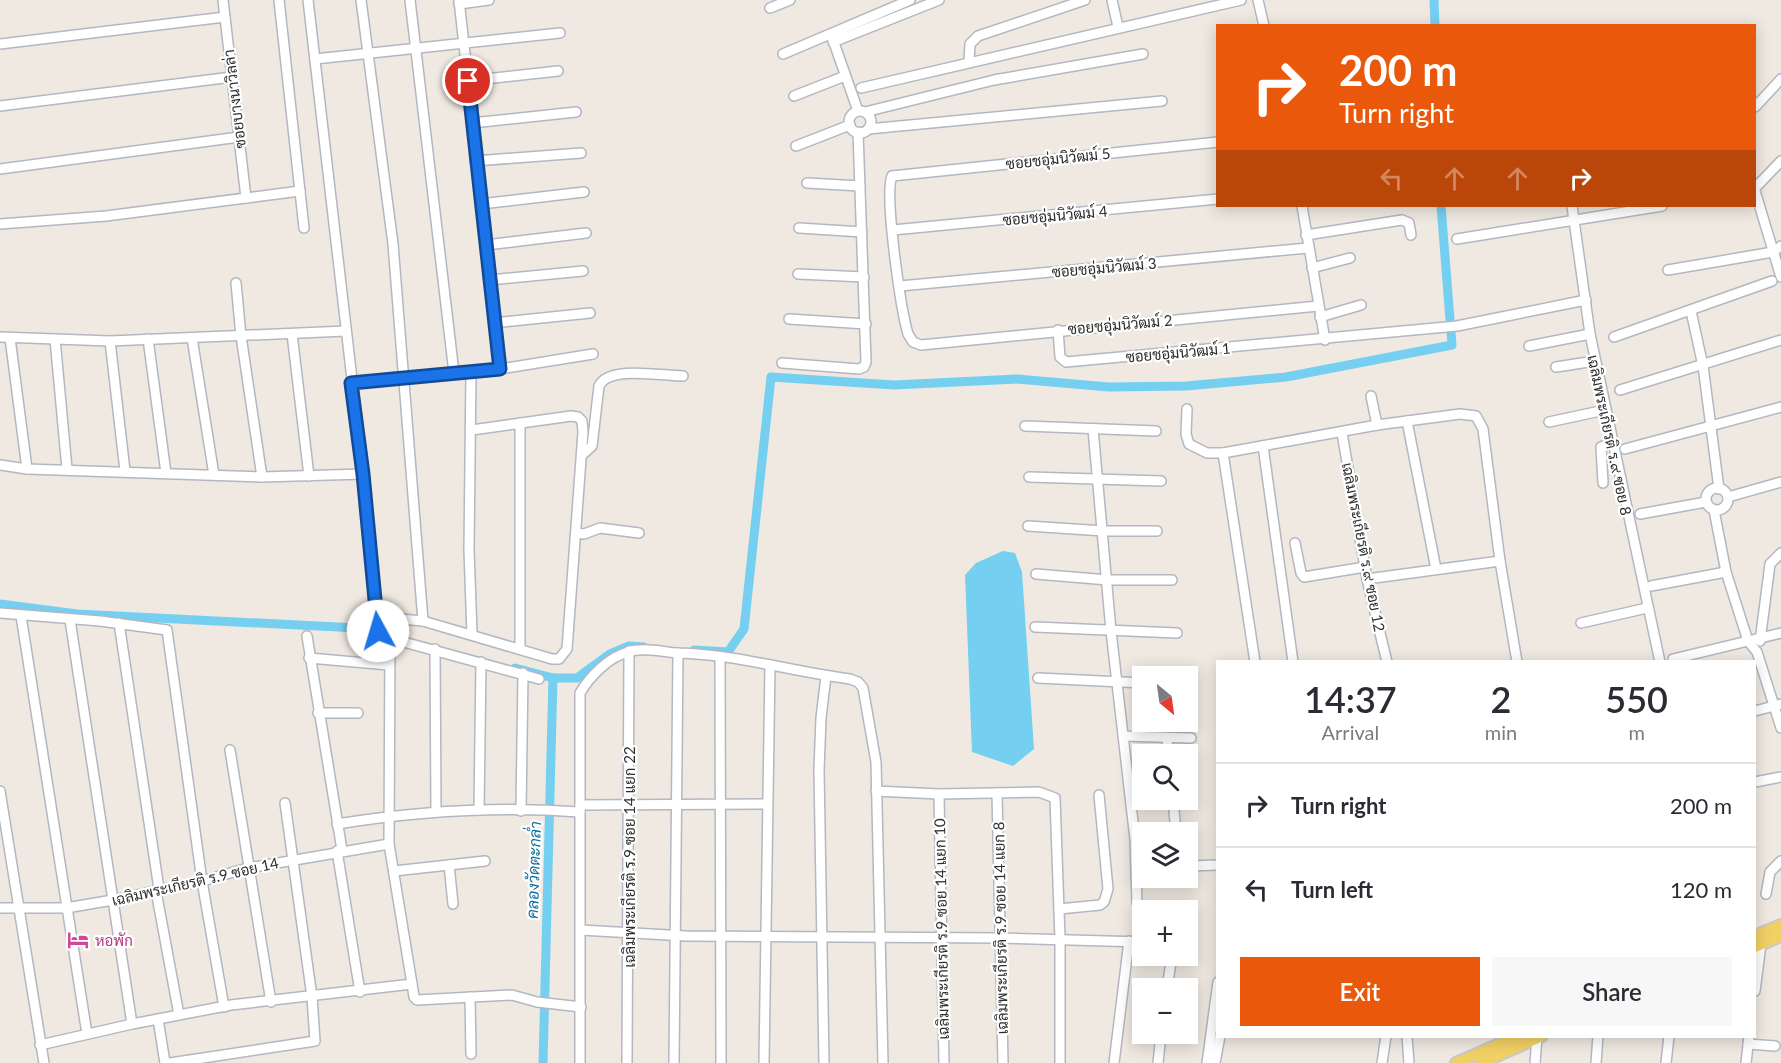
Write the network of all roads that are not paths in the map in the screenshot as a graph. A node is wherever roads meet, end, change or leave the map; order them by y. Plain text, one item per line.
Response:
1 (222, 0) edge
2 (279, 0) edge
3 (308, 0) edge
4 (361, 0) edge
5 (410, 0) edge
6 (489, 0) edge
7 (790, 0) edge
8 (910, 0) edge
9 (938, 0) edge
10 (1085, 0) edge
11 (1112, 0) edge
12 (1241, 0) edge
13 (1258, 0) edge
14 (459, 2) edge
15 (770, 8) dead end
16 (225, 18) junction
17 (1264, 24) edge
18 (1118, 27) junction
19 (560, 33) dead end
20 (832, 37) junction
21 (0, 44) edge
22 (463, 44) junction
23 (415, 49) junction
24 (367, 53) junction
25 (783, 54) dead end
26 (1143, 54) dead end
27 (315, 59) junction
28 (969, 62) junction
29 (558, 71) dead end
30 (845, 76) junction
31 (232, 77) junction
32 (1781, 79) edge
33 (468, 81) junction
34 (861, 88) dead end
35 (794, 96) dead end
36 (1162, 101) dead end
37 (0, 106) edge
38 (1756, 106) edge
39 (576, 112) dead end
40 (861, 112) junction
41 (472, 123) junction
42 (859, 129) junction
43 (239, 137) junction
44 (1216, 142) edge
45 (796, 146) dead end
46 (581, 153) dead end
47 (476, 161) junction
48 (1781, 161) edge
49 (0, 169) edge
50 (807, 183) dead end
51 (860, 186) junction
52 (1756, 189) edge
53 (300, 191) junction
54 (584, 192) dead end
55 (1756, 193) edge
56 (246, 198) junction
57 (1216, 199) edge
58 (481, 204) junction
59 (1302, 207) edge
60 (1572, 207) edge
61 (1656, 207) edge
62 (1574, 221) junction
63 (0, 224) edge
64 (304, 228) dead end
65 (799, 228) dead end
66 (893, 230) junction
67 (862, 232) junction
68 (586, 233) dead end
69 (1306, 235) junction
70 (1411, 235) dead end
71 (1456, 239) dead end
72 (486, 245) junction
73 (1308, 248) junction
74 (1777, 249) edge
75 (1350, 258) dead end
76 (1312, 268) junction
77 (1668, 270) dead end
78 (583, 272) dead end
79 (798, 274) dead end
80 (864, 277) junction
81 (1777, 279) edge
82 (490, 280) junction
83 (236, 283) dead end
84 (900, 286) junction
85 (1586, 300) junction
86 (1361, 305) dead end
87 (1319, 311) junction
88 (1691, 311) junction
89 (590, 313) dead end
90 (789, 319) dead end
91 (494, 324) junction
92 (866, 324) junction
93 (1058, 330) junction
94 (346, 331) junction
95 (292, 334) junction
96 (1590, 334) junction
97 (241, 336) junction
98 (1614, 337) dead end
99 (5, 338) edge
100 (192, 338) junction
101 (55, 339) junction
102 (148, 339) junction
103 (1325, 340) junction
104 (1781, 340) edge
105 (110, 341) junction
106 (1529, 346) dead end
107 (593, 354) dead end
108 (1595, 361) junction
109 (782, 363) dead end
110 (1703, 366) junction
111 (1556, 368) dead end
112 (500, 369) junction
113 (471, 371) junction
114 (454, 373) junction
115 (683, 376) dead end
116 (405, 378) junction
117 (351, 383) junction
118 (1620, 390) dead end
119 (1371, 396) dead end
120 (1781, 407) edge
121 (1187, 409) dead end
122 (1605, 410) junction
123 (1407, 422) junction
124 (1549, 422) dead end
125 (520, 423) junction
126 (1377, 425) junction
127 (1025, 426) dead end
128 (1710, 427) junction
129 (1093, 429) junction
130 (472, 430) junction
131 (1156, 431) dead end
132 (1342, 433) junction
133 (1612, 442) junction
134 (1263, 446) junction
135 (1625, 449) dead end
136 (1223, 453) junction
137 (582, 455) junction
138 (0, 465) edge
139 (27, 469) junction
140 (67, 470) junction
141 (125, 471) junction
142 (166, 473) junction
143 (363, 474) junction
144 (214, 475) junction
145 (309, 476) junction
146 (262, 477) junction
147 (1029, 477) dead end
148 (1098, 478) junction
149 (1161, 481) dead end
150 (1781, 482) edge
151 (1602, 483) dead end
152 (1719, 489) junction
153 (1728, 497) junction
154 (1706, 502) junction
155 (1714, 510) junction
156 (1640, 514) dead end
157 (1028, 526) dead end
158 (1104, 531) junction
159 (1156, 531) dead end
160 (576, 533) junction
161 (639, 533) dead end
162 (1295, 543) dead end
163 (1781, 553) edge
164 (1500, 561) junction
165 (1365, 567) junction
166 (1436, 569) junction
167 (1726, 572) junction
168 (1036, 574) dead end
169 (1367, 579) junction
170 (1108, 580) junction
171 (1172, 580) dead end
172 (1651, 586) dead end
173 (1647, 608) junction
174 (0, 613) edge
175 (21, 616) junction
176 (377, 616) junction
177 (70, 620) junction
178 (423, 621) junction
179 (119, 623) junction
180 (1581, 623) dead end
181 (1035, 627) dead end
182 (1111, 631) junction
183 (1177, 633) dead end
184 (1781, 633) edge
185 (472, 634) junction
186 (306, 636) dead end
187 (1761, 637) junction
188 (390, 638) junction
189 (1748, 641) junction
190 (435, 649) junction
191 (520, 649) junction
192 (629, 651) junction
193 (1757, 652) junction
194 (678, 653) junction
195 (309, 658) junction
196 (720, 658) junction
197 (1673, 659) dead end
198 (1256, 660) edge
199 (1293, 660) edge
200 (1387, 660) edge
201 (1517, 660) edge
202 (1660, 660) edge
203 (481, 662) junction
204 (389, 665) junction
205 (770, 665) junction
206 (523, 674) junction
207 (826, 676) junction
208 (1038, 678) dead end
209 (539, 679) dead end
210 (1118, 683) junction
211 (1132, 683) edge
212 (1777, 705) edge
213 (1756, 711) edge
214 (318, 712) junction
215 (358, 713) dead end
216 (1781, 728) edge
217 (1123, 736) junction
218 (1167, 738) junction
219 (1191, 738) dead end
220 (1167, 744) edge
221 (230, 750) dead end
222 (1781, 777) edge
223 (1756, 782) edge
224 (0, 791) edge
225 (876, 791) junction
226 (997, 793) junction
227 (939, 794) junction
228 (1099, 795) dead end
229 (285, 803) dead end
230 (677, 804) junction
231 (720, 804) junction
232 (767, 804) junction
233 (630, 805) junction
234 (580, 809) junction
235 (479, 810) junction
236 (436, 812) junction
237 (521, 812) junction
238 (390, 816) junction
239 (1134, 822) edge
240 (337, 824) junction
241 (389, 844) junction
242 (340, 850) junction
243 (292, 859) junction
244 (485, 861) dead end
245 (1781, 861) edge
246 (449, 865) junction
247 (1216, 865) edge
248 (1198, 866) edge
249 (248, 868) junction
250 (394, 871) junction
251 (202, 881) junction
252 (157, 890) junction
253 (1766, 894) dead end
254 (112, 900) junction
255 (453, 904) dead end
256 (0, 908) edge
257 (66, 908) junction
258 (21, 909) junction
259 (1059, 909) junction
260 (1781, 925) edge
261 (582, 930) junction
262 (629, 933) junction
263 (675, 936) junction
264 (723, 936) junction
265 (1781, 936) edge
266 (764, 937) junction
267 (823, 937) junction
268 (880, 937) junction
269 (943, 938) junction
270 (999, 938) junction
271 (1060, 939) junction
272 (1129, 941) junction
273 (1132, 941) edge
274 (1757, 942) edge
275 (1756, 966) edge
276 (412, 984) junction
277 (360, 992) junction
278 (312, 997) junction
279 (470, 997) junction
280 (1216, 998) edge
281 (271, 1002) junction
282 (224, 1006) junction
283 (581, 1007) junction
284 (179, 1015) junction
285 (158, 1019) junction
286 (132, 1024) junction
287 (87, 1034) junction
288 (1220, 1038) edge
289 (1386, 1038) edge
290 (1407, 1038) edge
291 (1513, 1038) edge
292 (1538, 1038) edge
293 (1540, 1038) edge
294 (1598, 1038) edge
295 (1669, 1038) edge
296 (1748, 1040) edge
297 (1160, 1044) edge
298 (40, 1045) junction
299 (1775, 1047) dead end
300 (471, 1054) dead end
301 (44, 1063) edge
302 (168, 1063) edge
303 (580, 1063) edge
304 (627, 1063) edge
305 (674, 1063) edge
306 (722, 1063) edge
307 (764, 1063) edge
308 (824, 1063) edge
309 (884, 1063) edge
310 (944, 1063) edge
311 (1003, 1063) edge
312 (1060, 1063) edge
313 (1114, 1063) edge
314 (1158, 1063) edge
315 (1208, 1063) edge
316 (1215, 1063) edge
317 (1382, 1063) edge
318 (1409, 1063) edge
319 (1456, 1063) edge
320 (1481, 1063) edge
321 (1535, 1063) edge
322 (1596, 1063) edge
323 (1666, 1063) edge
324 (1746, 1063) edge

1 - 16 street, ซอยบางนาวิลล่า
2 - 53 street
3 - 27 street
4 - 24 street
5 - 23 street
6 - 14 street
7 - 15 street
8 - 20 street
9 - 20 street
10 - 28 street
11 - 18 street
12 - 18 street
13 - 17 street
14 - 22 street
16 - 21 street
16 - 31 street, ซอยบางนาวิลล่า
18 - 28 street
19 - 22 street
20 - 25 street
20 - 30 street
22 - 23 street
22 - 33 street
23 - 24 street
23 - 114 street
24 - 27 street
24 - 116 street
26 - 40 street
27 - 94 street
28 - 34 street
29 - 33 street
30 - 35 street
30 - 40 street
31 - 37 street
31 - 43 street, ซอยบางนาวิลล่า
32 - 38 street
33 - 41 street
36 - 42 street
39 - 41 street
40 - 42 street
40 - 42 street
41 - 47 street
42 - 45 street
42 - 51 street
43 - 49 street
43 - 56 street, ซอยบางนาวิลล่า
44 - 66 street, ซอยชอุ่มนิวัฒม์ 5
46 - 47 street
47 - 58 street
48 - 52 street
50 - 51 street
51 - 67 street
53 - 56 street
53 - 64 street
54 - 58 street
55 - 74 street
56 - 63 street
57 - 66 street, ซอยชอุ่มนิวัฒม์ 4
58 - 72 street
59 - 69 street
60 - 62 street, เฉลิมพระเกียรติ ร.๙ ซอย 8
61 - 62 street
62 - 71 street
62 - 85 street, เฉลิมพระเกียรติ ร.๙ ซอย 8
65 - 67 street
66 - 84 street
67 - 80 street
68 - 72 street
69 - 70 street
69 - 73 street
72 - 82 street
73 - 76 street
73 - 84 street, ซอยชอุ่มนิวัฒม์ 3
74 - 77 street
74 - 81 street
75 - 76 street
76 - 87 street
78 - 82 street
79 - 80 street
80 - 92 street
81 - 88 street
82 - 91 street
83 - 97 street
84 - 93 street, ซอยชอุ่มนิวัฒม์ 2
85 - 96 street, เฉลิมพระเกียรติ ร.๙ ซอย 8
85 - 103 street, ซอยชอุ่มนิวัฒม์ 1
86 - 87 street, ซอยชอุ่มนิวัฒม์ 2
87 - 93 street, ซอยชอุ่มนิวัฒม์ 2
87 - 103 street
88 - 98 street
88 - 110 street
89 - 91 street
90 - 92 street
91 - 112 street
92 - 109 street
93 - 103 street, ซอยชอุ่มนิวัฒม์ 1
94 - 95 street
94 - 117 street
95 - 97 street
95 - 145 street
96 - 106 street
96 - 108 street, เฉลิมพระเกียรติ ร.๙ ซอย 8
97 - 100 street
97 - 146 street
99 - 101 street
99 - 139 street
100 - 102 street
100 - 144 street
101 - 105 street
101 - 140 street
102 - 105 street
102 - 142 street
104 - 110 street
105 - 141 street
107 - 112 street
108 - 111 street
108 - 122 street, เฉลิมพระเกียรติ ร.๙ ซอย 8
110 - 118 street
110 - 128 street
112 - 113 street
113 - 114 street
113 - 130 street
114 - 116 street
115 - 137 street
116 - 117 street
116 - 178 street
117 - 143 street
119 - 126 street
120 - 128 street
121 - 136 street
122 - 124 street
122 - 133 street, เฉลิมพระเกียรติ ร.๙ ซอย 8
123 - 126 street
123 - 164 street
123 - 166 street
125 - 130 street
125 - 137 street
125 - 191 street
126 - 132 street
127 - 129 street
128 - 135 street
128 - 152 street
129 - 131 street
129 - 148 street
130 - 185 street
132 - 134 street
132 - 165 street, เฉลิมพระเกียรติ ร.๙ ซอย 12
133 - 151 street
133 - 173 street, เฉลิมพระเกียรติ ร.๙ ซอย 8
134 - 136 street
134 - 199 street
136 - 198 street
137 - 160 street
138 - 139 street
139 - 140 street
140 - 141 street
141 - 142 street
142 - 144 street
143 - 145 street
143 - 176 street
144 - 146 street
145 - 146 street
147 - 148 street
148 - 149 street
148 - 158 street
150 - 153 street
152 - 153 street
152 - 154 street
153 - 155 street
154 - 155 street
154 - 156 street
155 - 167 street
157 - 158 street
158 - 159 street
158 - 170 street
160 - 161 street
160 - 191 street
162 - 165 street
163 - 187 street
164 - 166 street
164 - 201 street
165 - 169 street, เฉลิมพระเกียรติ ร.๙ ซอย 12
166 - 169 street
167 - 172 street
167 - 189 street
168 - 170 street
169 - 200 street, เฉลิมพระเกียรติ ร.๙ ซอย 12
170 - 171 street
170 - 182 street
173 - 180 street
173 - 202 street, เฉลิมพระเกียรติ ร.๙ ซอย 8
174 - 175 street
175 - 177 street
175 - 257 street
176 - 178 street
176 - 188 street
177 - 179 street
177 - 254 street
178 - 185 street
179 - 251 street
179 - 252 street
181 - 182 street
182 - 183 street
182 - 210 street
184 - 187 street
185 - 191 street
186 - 195 street
187 - 189 street
187 - 193 street
188 - 190 street
188 - 204 street
189 - 193 street
189 - 197 street
190 - 203 street
190 - 236 street
192 - 194 street
192 - 233 street, เฉลิมพระเกียรติ ร.9 ซอย 14 แยก 22
192 - 234 street
193 - 212 street
194 - 196 street
194 - 230 street
195 - 204 street
195 - 214 street
196 - 205 street
196 - 231 street
203 - 206 street
203 - 235 street
204 - 238 street
205 - 207 street
205 - 232 street
206 - 209 street
206 - 237 street
207 - 225 street
207 - 267 street
208 - 210 street
210 - 211 street
210 - 217 street
212 - 213 street
212 - 216 street
214 - 215 street
214 - 240 street
217 - 218 street
217 - 239 street
218 - 219 street
218 - 220 street
221 - 249 street
222 - 223 street
224 - 258 street
225 - 227 street
225 - 268 street
226 - 227 street
226 - 259 street
226 - 270 street, เฉลิมพระเกียรติ ร.9 ซอย 14 แยก 8
227 - 269 street, เฉลิมพระเกียรติ ร.9 ซอย 14 แยก 10
228 - 259 street
229 - 243 street
230 - 231 street
230 - 233 street
230 - 263 street
231 - 232 street
231 - 264 street
232 - 266 street
233 - 234 street
233 - 262 street, เฉลิมพระเกียรติ ร.9 ซอย 14 แยก 22
234 - 237 street
234 - 261 street
235 - 236 street
235 - 237 street
236 - 238 street
238 - 240 street
238 - 241 street
240 - 242 street
241 - 242 street, เฉลิมพระเกียรติ ร.9 ซอย 14
241 - 250 street
242 - 243 street, เฉลิมพระเกียรติ ร.9 ซอย 14
242 - 277 street
243 - 249 street, เฉลิมพระเกียรติ ร.9 ซอย 14
243 - 278 street
244 - 246 street
245 - 253 street
246 - 250 street
246 - 255 street
247 - 248 street
249 - 251 street, เฉลิมพระเกียรติ ร.9 ซอย 14
249 - 281 street
250 - 276 street
251 - 252 street, เฉลิมพระเกียรติ ร.9 ซอย 14
251 - 282 street
252 - 254 street, เฉลิมพระเกียรติ ร.9 ซอย 14
252 - 284 street
254 - 257 street, เฉลิมพระเกียรติ ร.9 ซอย 14
254 - 286 street
256 - 258 street, เฉลิมพระเกียรติ ร.9 ซอย 14
257 - 258 street, เฉลิมพระเกียรติ ร.9 ซอย 14
257 - 287 street
258 - 298 street
259 - 271 street
260 - 274 main road
261 - 262 street
261 - 283 street
262 - 263 street
262 - 304 street, เฉลิมพระเกียรติ ร.9 ซอย 14 แยก 22
263 - 264 street
263 - 305 street
264 - 266 street
264 - 306 street
265 - 274 main road
266 - 267 street
266 - 307 street
267 - 268 street
267 - 308 street
268 - 269 street
268 - 309 street
269 - 270 street
269 - 310 street, เฉลิมพระเกียรติ ร.9 ซอย 14 แยก 10
270 - 271 street
270 - 311 street, เฉลิมพระเกียรติ ร.9 ซอย 14 แยก 8
271 - 272 street
271 - 312 street
272 - 273 street
272 - 313 street
274 - 275 street
276 - 277 street
276 - 279 street
277 - 278 street
278 - 281 street
278 - 302 street
279 - 283 street
279 - 300 street
280 - 315 street
281 - 282 street
282 - 284 street
283 - 303 street
284 - 285 street
285 - 286 street
285 - 302 street
286 - 287 street
287 - 298 street
288 - 316 street
289 - 317 street
290 - 318 street
291 - 319 main road
292 - 320 main road
293 - 321 street
294 - 322 street
295 - 323 street
296 - 299 street
296 - 324 street
297 - 314 street
298 - 301 street

